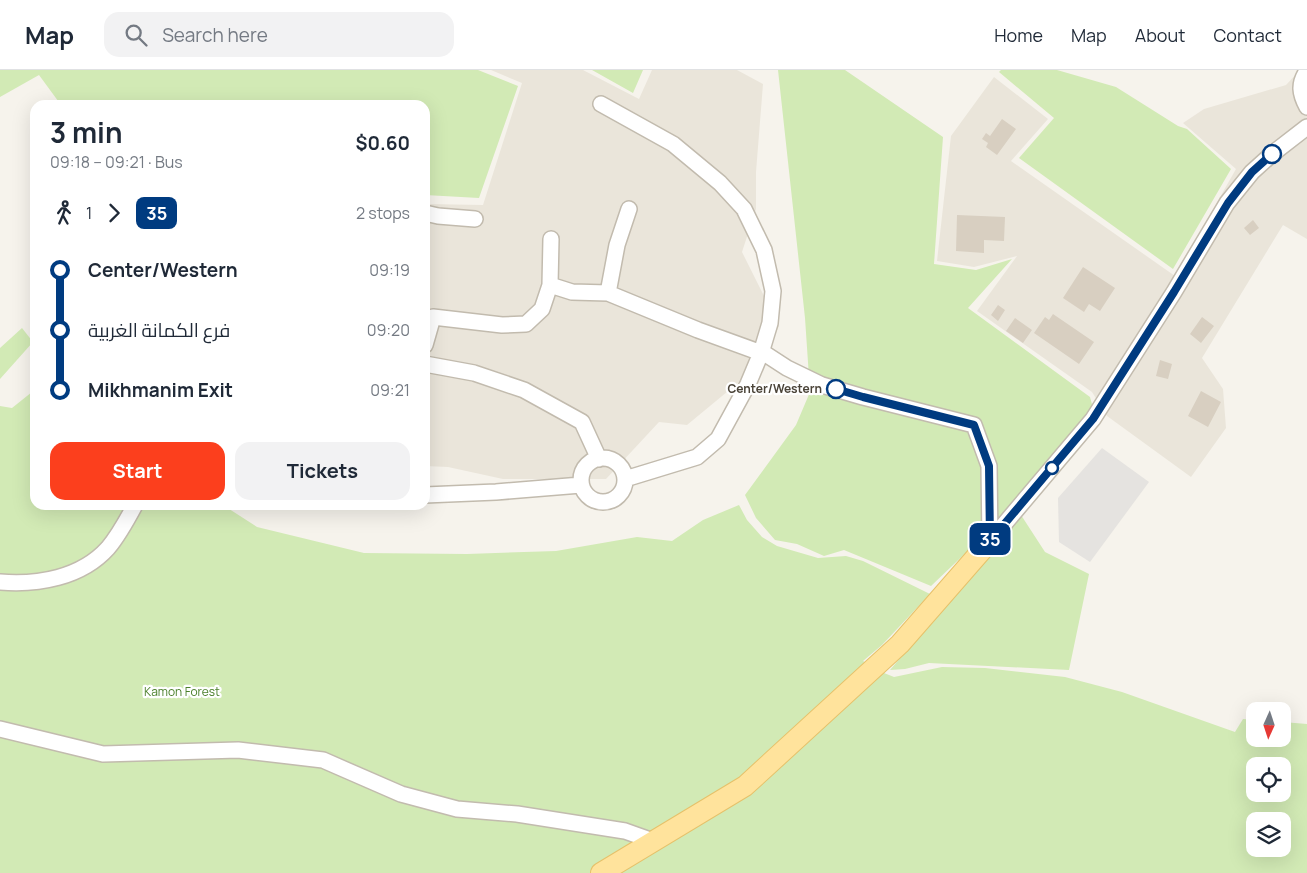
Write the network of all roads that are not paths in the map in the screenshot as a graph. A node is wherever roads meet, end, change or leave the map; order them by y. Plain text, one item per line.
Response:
1 (1307, 71) edge
2 (601, 104) dead end
3 (1307, 107) edge
4 (1307, 127) edge
5 (629, 209) dead end
6 (430, 214) edge
7 (475, 219) dead end
8 (551, 239) dead end
9 (550, 285) junction
10 (608, 293) junction
11 (430, 328) edge
12 (761, 353) junction
13 (430, 365) edge
14 (598, 459) junction
15 (625, 479) junction
16 (581, 485) junction
17 (430, 495) edge
18 (132, 510) edge
19 (990, 541) junction
20 (0, 582) edge
21 (0, 729) edge
22 (653, 841) junction
23 (601, 873) edge

1 - 3 street
2 - 12 street
4 - 19 street
5 - 10 street
6 - 7 street
8 - 9 street
9 - 10 street
9 - 11 street
10 - 12 street
12 - 15 street
12 - 19 street
13 - 14 street
14 - 15 street
14 - 16 street
15 - 16 street
16 - 17 street
18 - 20 street
19 - 22 main road
21 - 22 street
22 - 23 main road

